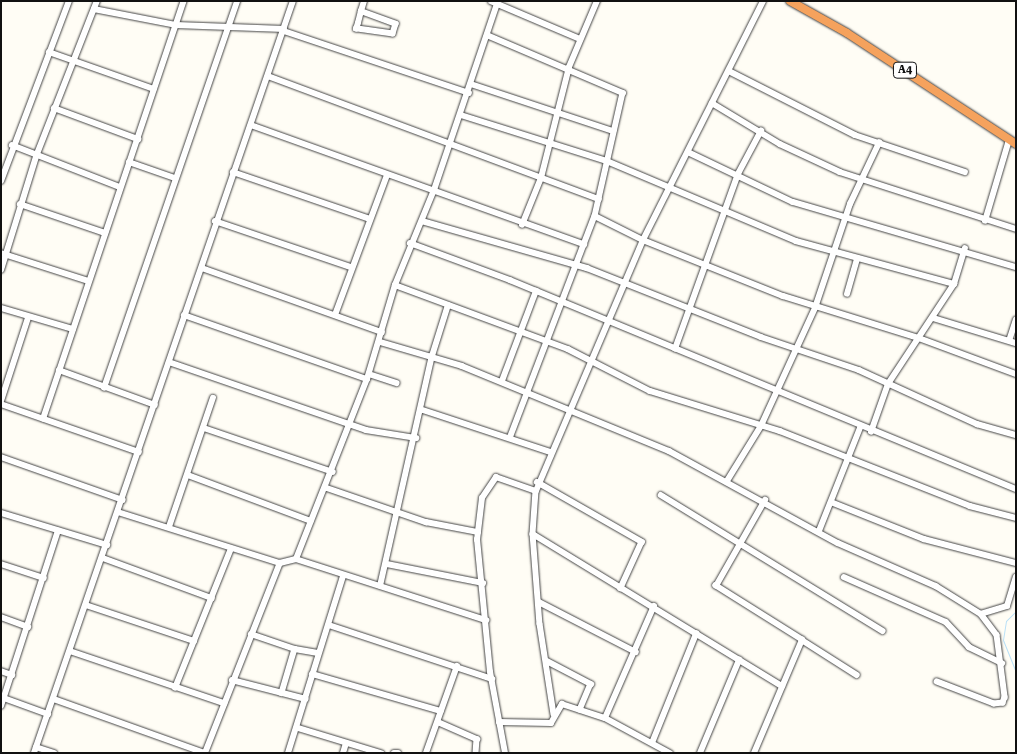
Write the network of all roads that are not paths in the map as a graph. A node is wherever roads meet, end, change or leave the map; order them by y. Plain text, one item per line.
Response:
1 (69, 1) edge
2 (97, 1) edge
3 (184, 1) edge
4 (238, 1) edge
5 (293, 1) edge
6 (364, 1) edge
7 (596, 1) edge
8 (763, 1) edge
9 (790, 1) edge
10 (494, 3) edge
11 (94, 9) junction
12 (361, 11) junction
13 (230, 24) junction
14 (176, 25) junction
15 (284, 30) junction
16 (488, 34) junction
17 (580, 39) junction
18 (49, 52) junction
19 (74, 62) junction
20 (569, 67) junction
21 (730, 71) junction
22 (268, 76) junction
23 (471, 84) junction
24 (154, 89) junction
25 (469, 93) junction
26 (712, 103) junction
27 (54, 108) junction
28 (557, 114) junction
29 (461, 115) junction
30 (251, 125) junction
31 (761, 131) junction
32 (614, 132) junction
33 (138, 139) junction
34 (451, 142) junction
35 (1012, 142) edge
36 (879, 143) junction
37 (548, 144) junction
38 (12, 145) junction
39 (688, 152) junction
40 (37, 154) junction
41 (607, 161) junction
42 (129, 162) junction
43 (233, 172) junction
44 (965, 172) dead end
45 (738, 174) junction
46 (387, 175) junction
47 (175, 178) junction
48 (541, 178) junction
49 (860, 179) junction
50 (1, 181) edge
51 (120, 187) junction
52 (434, 190) junction
53 (668, 190) junction
54 (599, 199) junction
55 (20, 204) junction
56 (725, 215) junction
57 (595, 216) junction
58 (370, 220) junction
59 (846, 220) junction
60 (215, 221) junction
61 (422, 221) junction
62 (984, 221) junction
63 (522, 224) junction
64 (1016, 229) edge
65 (105, 233) junction
66 (643, 240) junction
67 (410, 243) junction
68 (584, 244) junction
69 (965, 249) junction
70 (834, 252) junction
71 (3, 254) edge
72 (857, 258) junction
73 (576, 264) junction
74 (706, 266) junction
75 (351, 267) junction
76 (1016, 267) edge
77 (202, 268) junction
78 (1, 270) edge
79 (89, 281) junction
80 (624, 283) junction
81 (954, 284) junction
82 (395, 285) junction
83 (536, 291) junction
84 (847, 294) dead end
85 (560, 300) junction
86 (448, 305) junction
87 (1, 308) edge
88 (815, 308) junction
89 (689, 310) junction
90 (184, 315) junction
91 (335, 315) junction
92 (28, 318) junction
93 (933, 318) junction
94 (1016, 320) edge
95 (608, 323) junction
96 (72, 330) junction
97 (520, 330) junction
98 (382, 332) junction
99 (919, 338) junction
100 (544, 341) junction
101 (380, 342) junction
102 (1012, 342) edge
103 (675, 349) junction
104 (796, 350) junction
105 (432, 356) junction
106 (591, 361) junction
107 (169, 362) junction
108 (59, 370) junction
109 (1016, 374) edge
110 (368, 376) junction
111 (502, 381) junction
112 (397, 383) dead end
113 (888, 384) junction
114 (104, 388) junction
115 (525, 390) junction
116 (776, 390) junction
117 (214, 398) dead end
118 (1, 402) edge
119 (155, 405) junction
120 (423, 410) junction
121 (570, 410) junction
122 (43, 419) junction
123 (350, 424) junction
124 (761, 426) junction
125 (204, 428) junction
126 (860, 428) junction
127 (871, 432) junction
128 (1016, 435) edge
129 (511, 436) junction
130 (416, 438) junction
131 (139, 452) junction
132 (551, 452) junction
133 (1, 457) edge
134 (848, 457) junction
135 (333, 472) junction
136 (188, 475) junction
137 (727, 481) junction
138 (537, 482) junction
139 (327, 488) junction
140 (1016, 489) edge
141 (536, 491) junction
142 (661, 495) dead end
143 (122, 500) junction
144 (765, 500) junction
145 (831, 502) junction
146 (118, 512) junction
147 (1, 513) edge
148 (397, 514) junction
149 (1016, 518) edge
150 (311, 521) junction
151 (169, 527) junction
152 (58, 531) junction
153 (819, 531) junction
154 (478, 532) junction
155 (533, 534) junction
156 (739, 541) junction
157 (107, 545) junction
158 (231, 548) junction
159 (103, 558) junction
160 (296, 559) junction
161 (280, 562) junction
162 (1016, 563) edge
163 (1, 564) edge
164 (387, 564) junction
165 (343, 576) junction
166 (844, 577) dead end
167 (1016, 577) edge
168 (44, 578) junction
169 (483, 583) junction
170 (380, 586) junction
171 (621, 588) junction
172 (212, 598) junction
173 (539, 602) junction
174 (86, 605) junction
175 (654, 606) junction
176 (981, 614) junction
177 (1, 617) edge
178 (486, 620) junction
179 (329, 626) junction
180 (28, 627) junction
181 (883, 632) dead end
182 (251, 634) junction
183 (696, 634) junction
184 (802, 640) junction
185 (194, 641) junction
186 (295, 649) junction
187 (70, 651) junction
188 (636, 652) junction
189 (318, 653) junction
190 (739, 660) junction
191 (547, 661) junction
192 (1002, 662) junction
193 (457, 666) junction
194 (1, 671) edge
195 (312, 674) junction
196 (12, 675) junction
197 (857, 675) dead end
198 (492, 679) junction
199 (232, 680) junction
200 (937, 682) dead end
201 (782, 686) junction
202 (175, 688) junction
203 (282, 693) junction
204 (4, 698) junction
205 (54, 699) junction
206 (306, 699) junction
207 (224, 703) junction
208 (1, 706) edge
209 (580, 710) junction
210 (441, 711) junction
211 (48, 714) junction
212 (554, 714) junction
213 (605, 718) junction
214 (438, 722) junction
215 (499, 722) junction
216 (298, 728) junction
217 (346, 743) junction
218 (652, 743) junction
219 (35, 750) edge
220 (54, 753) edge
221 (205, 753) edge
222 (288, 753) edge
223 (343, 753) edge
224 (382, 753) edge
225 (426, 753) edge
226 (476, 753) edge
227 (505, 753) edge
228 (670, 753) edge
229 (700, 753) edge
230 (754, 753) edge

1 - 18 street
2 - 11 street
3 - 14 street
4 - 13 street
5 - 15 street
6 - 12 street
7 - 17 street
8 - 21 street
9 - 35 highway, A4
10 - 16 street
10 - 17 street
11 - 14 street
11 - 19 street
12 - 12 street
13 - 14 street
13 - 15 street
13 - 47 street
14 - 24 street
15 - 22 street
15 - 25 street
16 - 20 street
16 - 23 street
17 - 20 street
18 - 19 street
18 - 38 street
19 - 24 street
19 - 27 street
20 - 28 street
20 - 32 street
21 - 26 street
21 - 36 street
22 - 30 street
22 - 34 street
23 - 25 street
23 - 28 street
24 - 33 street
25 - 29 street
26 - 31 street
26 - 39 street
27 - 33 street
27 - 40 street
28 - 32 street
28 - 37 street
29 - 34 street
29 - 37 street
30 - 43 street
30 - 46 street
31 - 45 street
31 - 49 street
32 - 41 street
33 - 42 street
34 - 48 street
34 - 52 street
35 - 62 street
36 - 44 street
36 - 49 street
37 - 41 street
37 - 48 street
38 - 40 street
38 - 50 street
39 - 45 street
39 - 53 street
40 - 51 street
40 - 55 street
41 - 53 street
41 - 54 street
42 - 47 street
42 - 51 street
43 - 58 street
43 - 60 street
45 - 56 street
45 - 59 street
46 - 52 street
46 - 58 street
47 - 114 street
48 - 54 street
48 - 63 street
49 - 59 street
49 - 62 street
51 - 65 street
52 - 61 street
52 - 63 street
53 - 56 street
53 - 66 street
54 - 57 street
55 - 65 street
55 - 71 street
56 - 70 street
56 - 74 street
57 - 66 street
57 - 68 street
58 - 75 street
59 - 69 street
59 - 70 street
60 - 75 street
60 - 77 street
61 - 67 street
61 - 73 street
62 - 64 street
63 - 68 street
65 - 79 street
66 - 74 street
66 - 80 street
67 - 82 street
67 - 83 street
68 - 73 street
69 - 76 street
69 - 81 street
70 - 72 street
70 - 88 street
71 - 78 street
71 - 79 street
72 - 81 street
72 - 84 street
73 - 80 street
73 - 85 street
74 - 88 street
74 - 89 street
75 - 91 street
77 - 90 street
77 - 91 street
79 - 96 street
80 - 89 street
80 - 95 street
81 - 93 street
82 - 86 street
82 - 98 street
83 - 85 street
83 - 97 street
85 - 95 street
85 - 100 street
86 - 97 street
86 - 105 street
87 - 92 street
88 - 99 street
88 - 104 street
89 - 103 street
89 - 104 street
90 - 107 street
90 - 110 street
91 - 98 street
92 - 96 street
92 - 118 street
93 - 99 street
93 - 102 street
94 - 102 street
95 - 103 street
95 - 106 street
96 - 108 street
97 - 100 street
97 - 111 street
98 - 101 street
99 - 109 street
99 - 113 street
100 - 106 street
100 - 115 street
101 - 105 street
101 - 110 street
103 - 116 street
104 - 113 street
104 - 116 street
105 - 111 street
105 - 120 street
106 - 121 street
106 - 124 street
107 - 119 street
107 - 123 street
108 - 114 street
108 - 122 street
110 - 112 street
110 - 123 street
111 - 115 street
113 - 127 street
113 - 128 street
114 - 119 street
115 - 121 street
115 - 129 street
116 - 124 street
116 - 126 street
117 - 125 street
118 - 122 street
119 - 131 street
120 - 129 street
120 - 130 street
121 - 132 street
121 - 137 street
122 - 131 street
123 - 130 street
123 - 135 street
124 - 134 street
124 - 137 street
125 - 135 street
125 - 136 street
126 - 127 street
126 - 134 street
127 - 140 street
129 - 132 street
130 - 148 street
131 - 143 street
132 - 138 street
133 - 143 street
134 - 145 street
134 - 149 street
135 - 139 street
136 - 150 street
136 - 151 street
137 - 144 street
138 - 141 street
138 - 171 street
139 - 148 street
139 - 150 street
141 - 154 street
141 - 155 street
142 - 156 street
143 - 146 street
144 - 153 street
144 - 156 street
145 - 153 street
145 - 162 street
146 - 151 street
146 - 157 street
147 - 152 street
148 - 154 street
148 - 164 street
150 - 160 street
151 - 158 street
152 - 157 street
152 - 168 street
153 - 176 street
154 - 169 street
155 - 171 street
155 - 173 street
156 - 181 street
156 - 184 street
157 - 159 street
158 - 161 street
158 - 172 street
159 - 172 street
159 - 174 street
160 - 161 street
160 - 165 street
161 - 182 street
163 - 168 street
164 - 169 street
164 - 170 street
165 - 170 street
165 - 179 street
166 - 192 street
167 - 176 street
168 - 180 street
169 - 178 street
170 - 178 street
171 - 175 street
172 - 185 street
173 - 188 street
173 - 191 street
174 - 185 street
174 - 187 street
175 - 183 street
175 - 188 street
176 - 192 street
177 - 180 street
178 - 198 street
179 - 189 street
179 - 193 street
180 - 196 street
182 - 186 street
182 - 199 street
183 - 190 street
183 - 218 street
184 - 197 street
184 - 201 street
185 - 202 street
186 - 189 street
186 - 203 street
187 - 202 street
187 - 205 street
188 - 213 street
189 - 195 street
190 - 201 street
190 - 229 street
191 - 209 street
191 - 212 street
192 - 200 street
193 - 198 street
193 - 210 street
194 - 196 street
195 - 206 street
195 - 210 street
196 - 204 street
198 - 215 street
199 - 203 street
199 - 207 street
201 - 230 street
202 - 207 street
203 - 206 street
204 - 208 street
204 - 211 street
205 - 211 street
205 - 221 street
206 - 216 street
207 - 221 street
209 - 212 street
209 - 213 street
210 - 214 street
211 - 219 street
212 - 215 street
213 - 218 street
214 - 225 street
214 - 226 street
215 - 227 street
216 - 217 street
216 - 222 street
217 - 223 street
217 - 224 street
218 - 228 street
219 - 220 street

